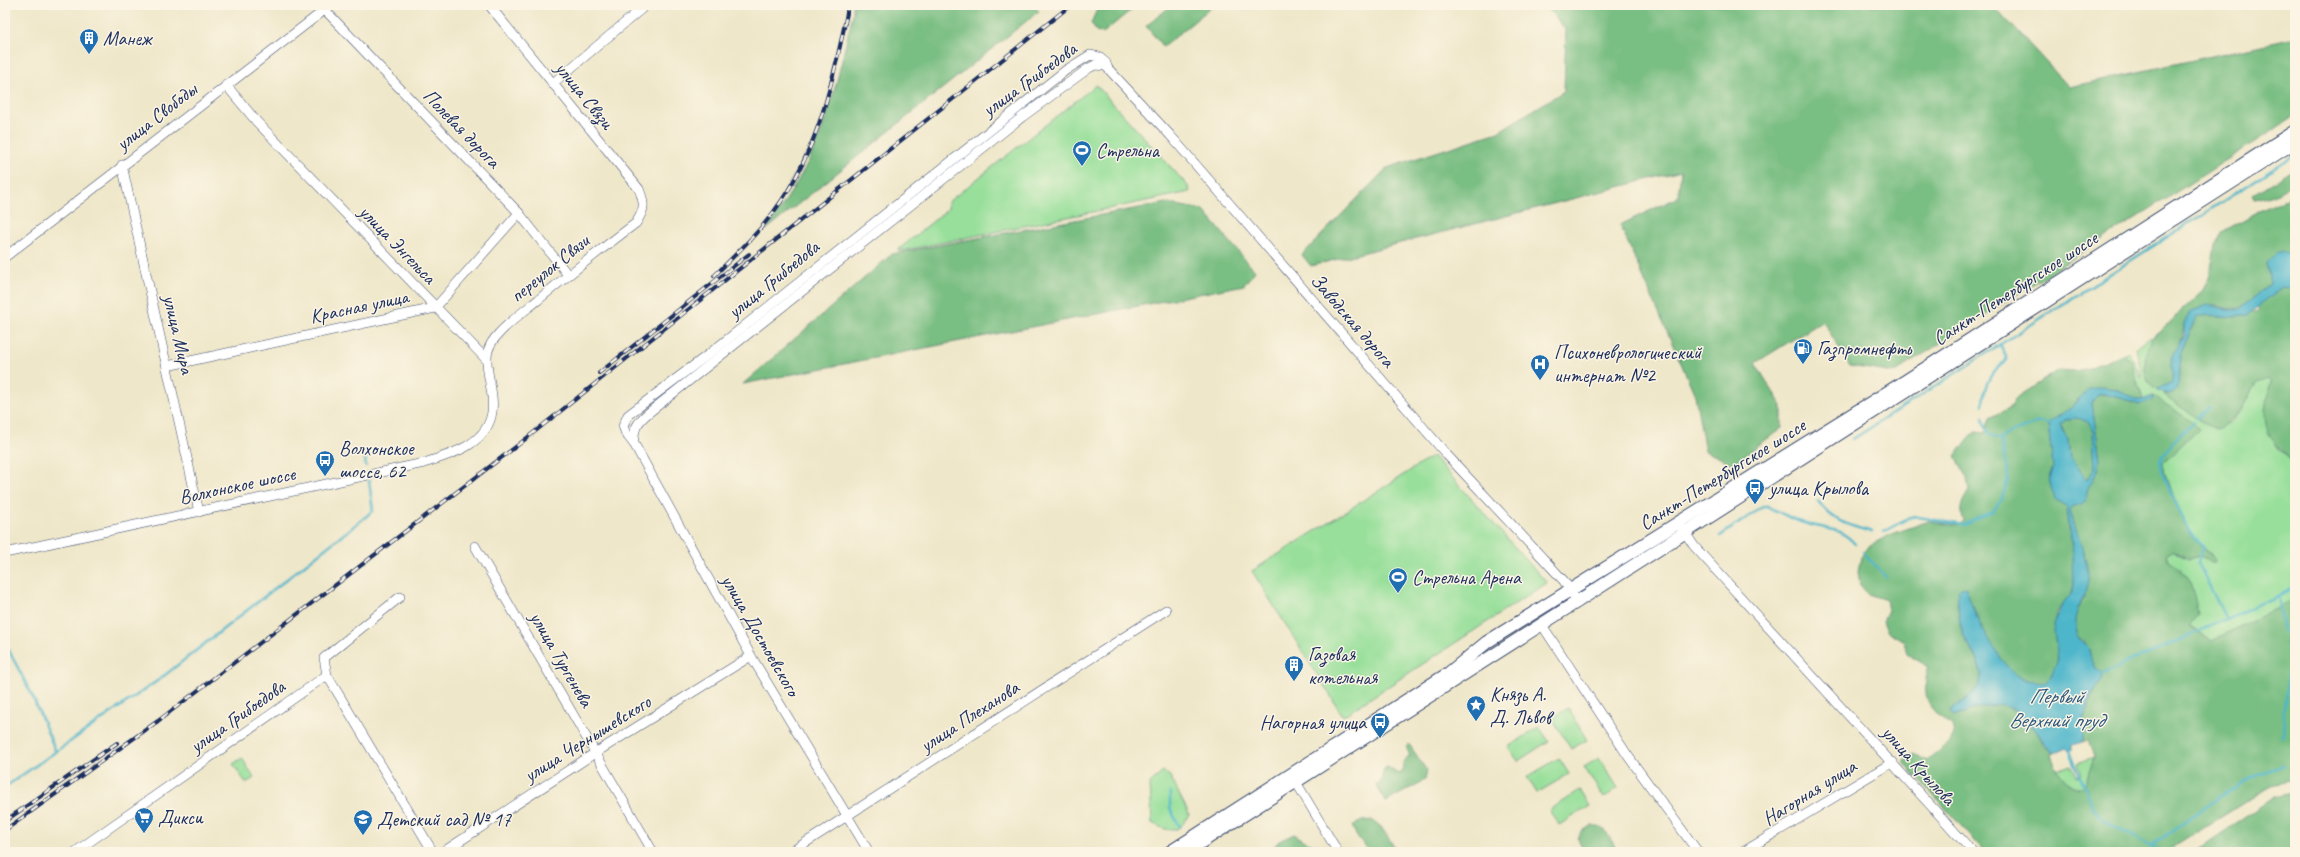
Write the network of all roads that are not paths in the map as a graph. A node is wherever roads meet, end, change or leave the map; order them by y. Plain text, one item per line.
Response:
1 (489, 5) edge
2 (646, 5) edge
3 (328, 7) edge
4 (1104, 64) junction
5 (552, 84) junction
6 (226, 85) junction
7 (2295, 131) edge
8 (2295, 142) edge
9 (122, 165) junction
10 (643, 211) joint
11 (519, 213) junction
12 (5, 257) edge
13 (568, 275) junction
14 (434, 308) junction
15 (486, 360) junction
16 (168, 366) junction
17 (628, 432) dead end
18 (634, 444) junction
19 (199, 512) junction
20 (1679, 523) junction
21 (1686, 534) junction
22 (475, 546) dead end
23 (5, 553) edge
24 (1570, 591) junction
25 (400, 597) dead end
26 (1578, 603) junction
27 (1166, 610) dead end
28 (1542, 625) junction
29 (751, 656) junction
30 (327, 675) junction
31 (595, 753) junction
32 (1893, 762) junction
33 (1296, 782) junction
34 (848, 816) junction
35 (75, 852) edge
36 (433, 852) edge
37 (443, 852) edge
38 (654, 852) edge
39 (791, 852) edge
40 (869, 852) edge
41 (1170, 852) edge
42 (1186, 852) edge
43 (1338, 852) edge
44 (1698, 852) edge
45 (1744, 852) edge
46 (1974, 852) edge

1 - 5 street, улица Связи
2 - 5 street
3 - 6 street, улица Свободы
3 - 11 street, Полевая дорога
4 - 18 street, улица Грибоедова
4 - 18 street, улица Грибоедова
4 - 24 street, Заводская дорога
5 - 10 street, улица Связи
6 - 9 street, улица Свободы
6 - 14 street, улица Энгельса
7 - 20 main road, Санкт-Петербургское шоссе
8 - 21 main road, Санкт-Петербургское шоссе
9 - 12 street, улица Свободы
9 - 16 street, улица Мира
10 - 13 street, переулок Связи
11 - 13 street, Полевая дорога
11 - 14 street, Красная улица
13 - 15 street, переулок Связи
14 - 15 street, улица Энгельса
14 - 16 street, Красная улица
15 - 19 street, Волхонское шоссе
16 - 19 street, улица Мира
17 - 18 street, улица Достоевского
18 - 29 street, улица Достоевского
19 - 23 street, Волхонское шоссе
20 - 21 street, улица Крылова
20 - 24 main road, Санкт-Петербургское шоссе
21 - 26 main road, Санкт-Петербургское шоссе
21 - 32 street, улица Крылова
22 - 31 street, улица Тургенева
24 - 26 street, Заводская дорога
24 - 41 main road, Санкт-Петербургское шоссе
25 - 30 street
26 - 28 main road, Санкт-Петербургское шоссе
27 - 34 street, улица Плеханова
28 - 33 main road, Санкт-Петербургское шоссе
28 - 44 street
29 - 31 street, улица Чернышевского
29 - 34 street, улица Достоевского
30 - 35 street, улица Грибоедова
30 - 36 street
31 - 37 street, улица Чернышевского
31 - 38 street, улица Тургенева
32 - 45 street, Нагорная улица
32 - 46 street, улица Крылова
33 - 42 main road, Санкт-Петербургское шоссе
33 - 43 street
34 - 39 street, улица Плеханова
34 - 40 street, улица Достоевского

